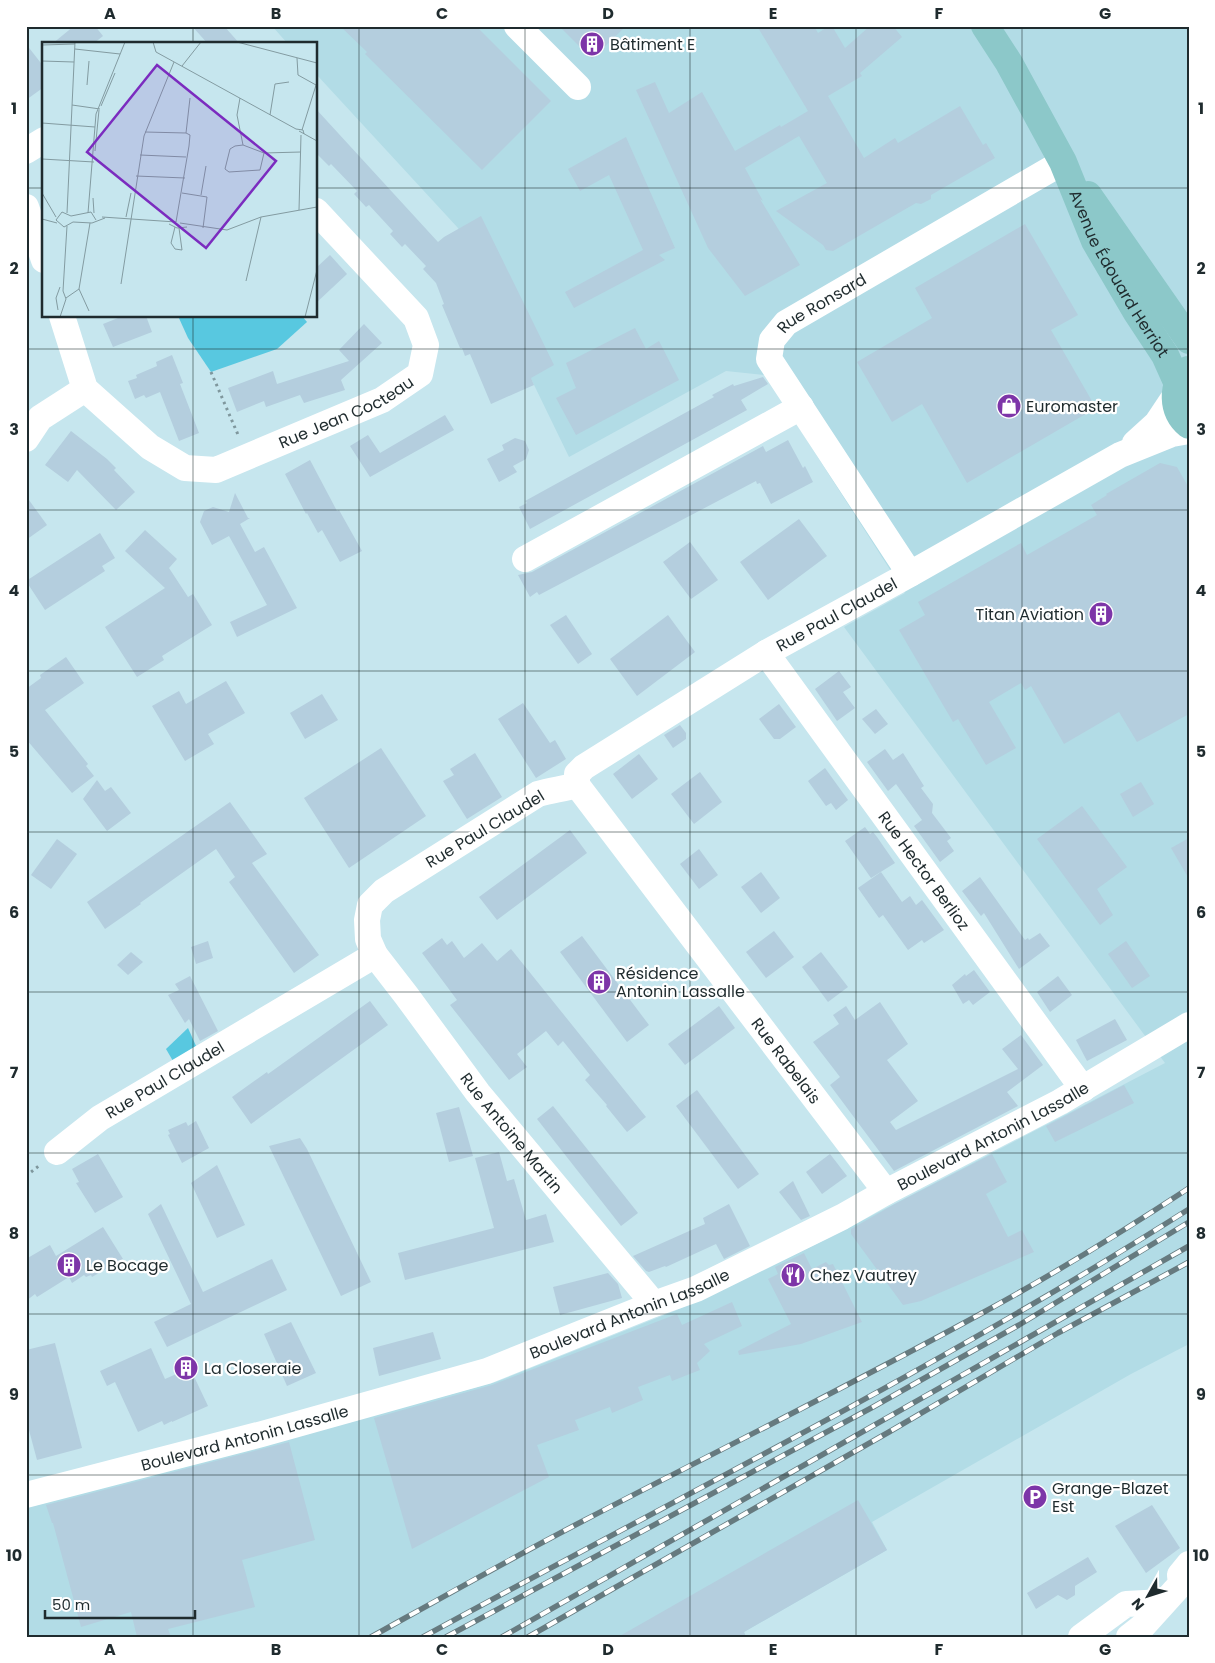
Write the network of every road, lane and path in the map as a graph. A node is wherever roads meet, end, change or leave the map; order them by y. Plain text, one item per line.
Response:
1 (517, 26) edge
2 (985, 26) edge
3 (578, 87) dead end
4 (42, 141) edge
5 (26, 151) edge
6 (1063, 162) junction
7 (26, 207) edge
8 (318, 213) edge
9 (42, 254) edge
10 (63, 318) edge
11 (1189, 340) edge
12 (211, 372) dead end
13 (1180, 383) edge
14 (85, 388) junction
15 (801, 407) junction
16 (1189, 426) edge
17 (1189, 431) edge
18 (26, 438) edge
19 (1120, 455) junction
20 (247, 456) junction
21 (525, 559) dead end
22 (910, 574) junction
23 (766, 653) junction
24 (577, 785) junction
25 (375, 955) junction
26 (1189, 1025) edge
27 (1082, 1089) junction
28 (56, 1152) dead end
29 (886, 1192) junction
30 (654, 1304) junction
31 (26, 1495) edge
32 (1181, 1584) edge
33 (1081, 1637) edge
34 (1129, 1637) edge

1 - 3 street
2 - 6 main road, Avenue Édouard Herriot
4 - 5 street
6 - 11 main road, Avenue Édouard Herriot
6 - 13 main road, Avenue Édouard Herriot
6 - 15 street, Rue Ronsard
7 - 9 street
8 - 20 street, Rue Jean Cocteau
10 - 14 street
12 - 20 path
13 - 16 main road, Avenue Édouard Herriot
13 - 19 street, Rue Paul Claudel
14 - 18 street
14 - 20 street, Rue Jean Cocteau
15 - 21 street
15 - 22 street, Rue Ronsard
17 - 19 street, Rue Paul Claudel
19 - 22 street, Rue Paul Claudel
22 - 23 street, Rue Paul Claudel
23 - 24 street, Rue Paul Claudel
23 - 27 street, Rue Hector Berlioz
24 - 25 street, Rue Paul Claudel
24 - 29 street, Rue Rabelais
25 - 28 street, Rue Paul Claudel
25 - 30 street, Rue Antoine Martin
26 - 27 street, Boulevard Antonin Lassalle
27 - 29 street, Boulevard Antonin Lassalle
29 - 30 street, Boulevard Antonin Lassalle
30 - 31 street, Boulevard Antonin Lassalle
32 - 33 street
32 - 34 street

